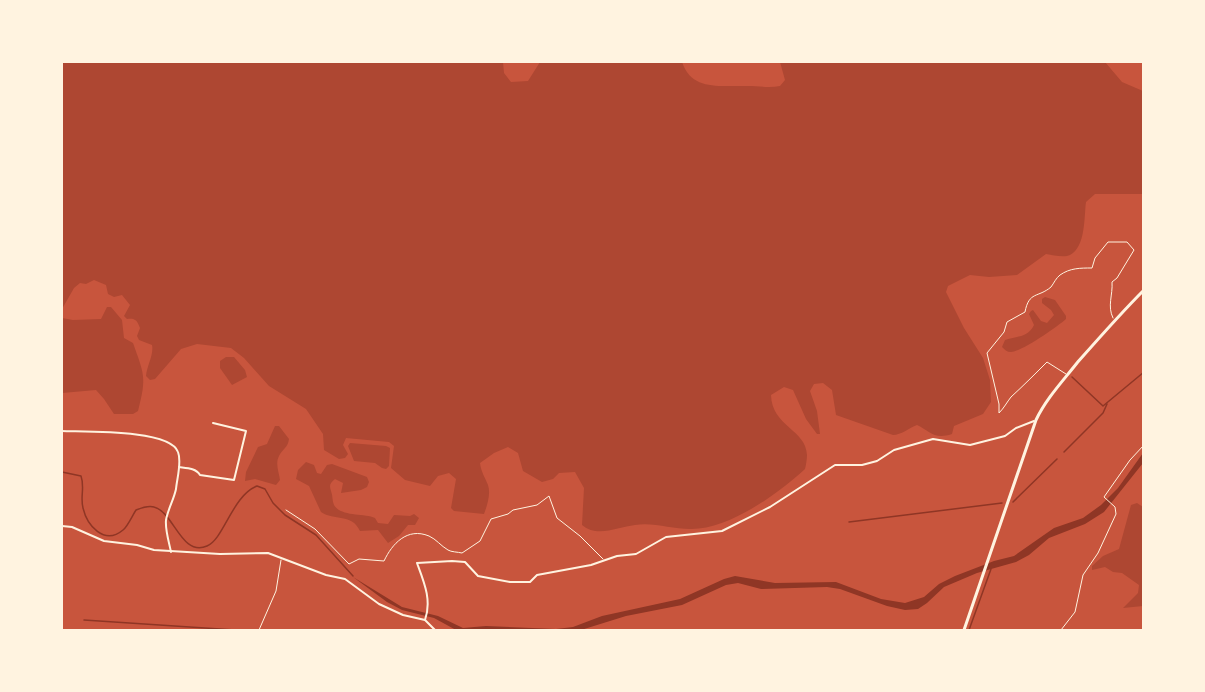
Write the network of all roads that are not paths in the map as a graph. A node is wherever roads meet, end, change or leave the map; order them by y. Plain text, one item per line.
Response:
1 (1143, 290) edge
2 (1115, 320) junction
3 (1067, 375) junction
4 (1035, 420) junction
5 (213, 423) dead end
6 (62, 431) edge
7 (1143, 445) edge
8 (179, 467) junction
9 (285, 510) dead end
10 (62, 526) edge
11 (171, 552) junction
12 (281, 558) junction
13 (605, 561) junction
14 (426, 620) junction
15 (259, 630) edge
16 (435, 630) edge
17 (964, 630) edge
18 (1061, 630) edge

1 - 2 street
2 - 3 street
2 - 3 lane
3 - 4 street
4 - 13 street
4 - 17 street
5 - 8 street
6 - 8 street
7 - 18 lane
8 - 11 street
9 - 13 lane
10 - 11 street
11 - 12 street
12 - 14 street
12 - 15 lane
13 - 14 street
14 - 16 street

